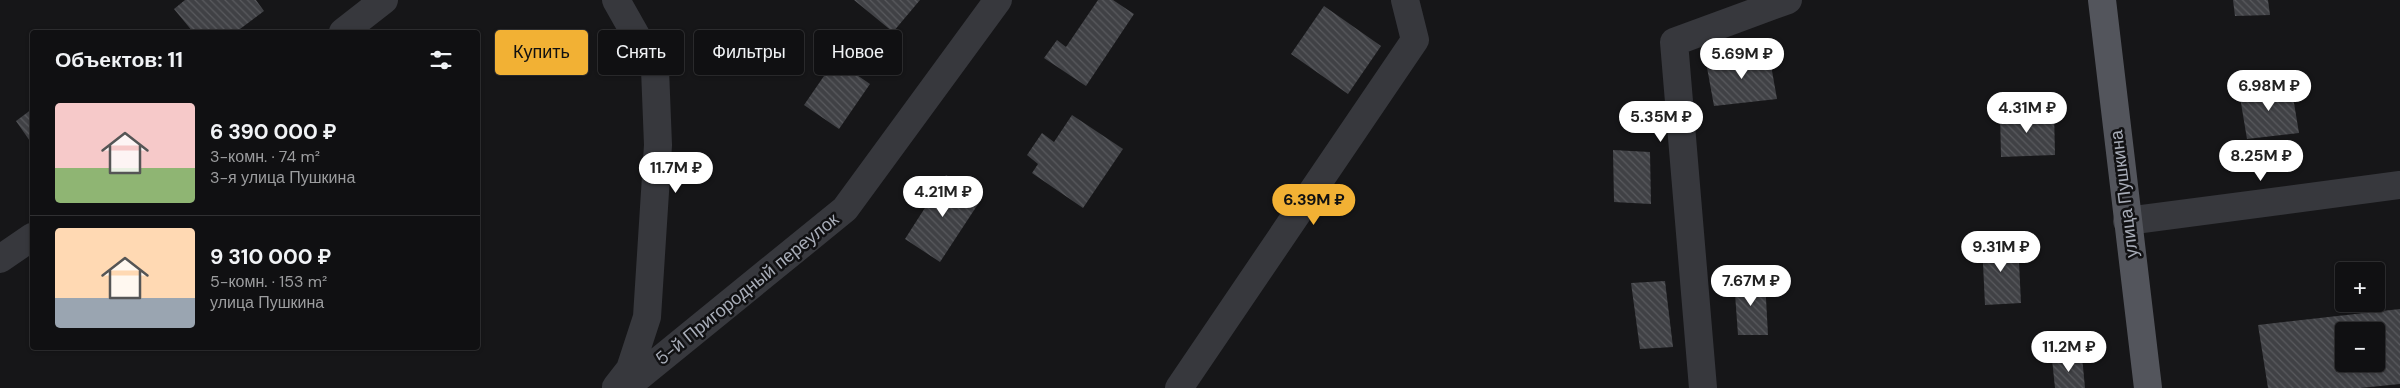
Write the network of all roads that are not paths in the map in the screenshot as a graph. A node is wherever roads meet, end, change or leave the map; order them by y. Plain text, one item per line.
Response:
1 (384, 0) edge
2 (616, 0) edge
3 (998, 0) edge
4 (1405, 0) edge
5 (1788, 0) edge
6 (2102, 0) edge
7 (346, 30) edge
8 (2400, 185) edge
9 (2127, 221) junction
10 (30, 238) edge
11 (0, 259) edge
12 (615, 388) edge
13 (624, 388) edge
14 (1179, 388) edge
15 (1703, 388) edge
16 (2148, 388) edge

1 - 7 street
2 - 12 street
3 - 13 street, 5-й Пригородный переулок
4 - 14 street
5 - 15 street
6 - 9 main road, улица Пушкина
8 - 9 street
9 - 16 main road, улица Пушкина
10 - 11 street

